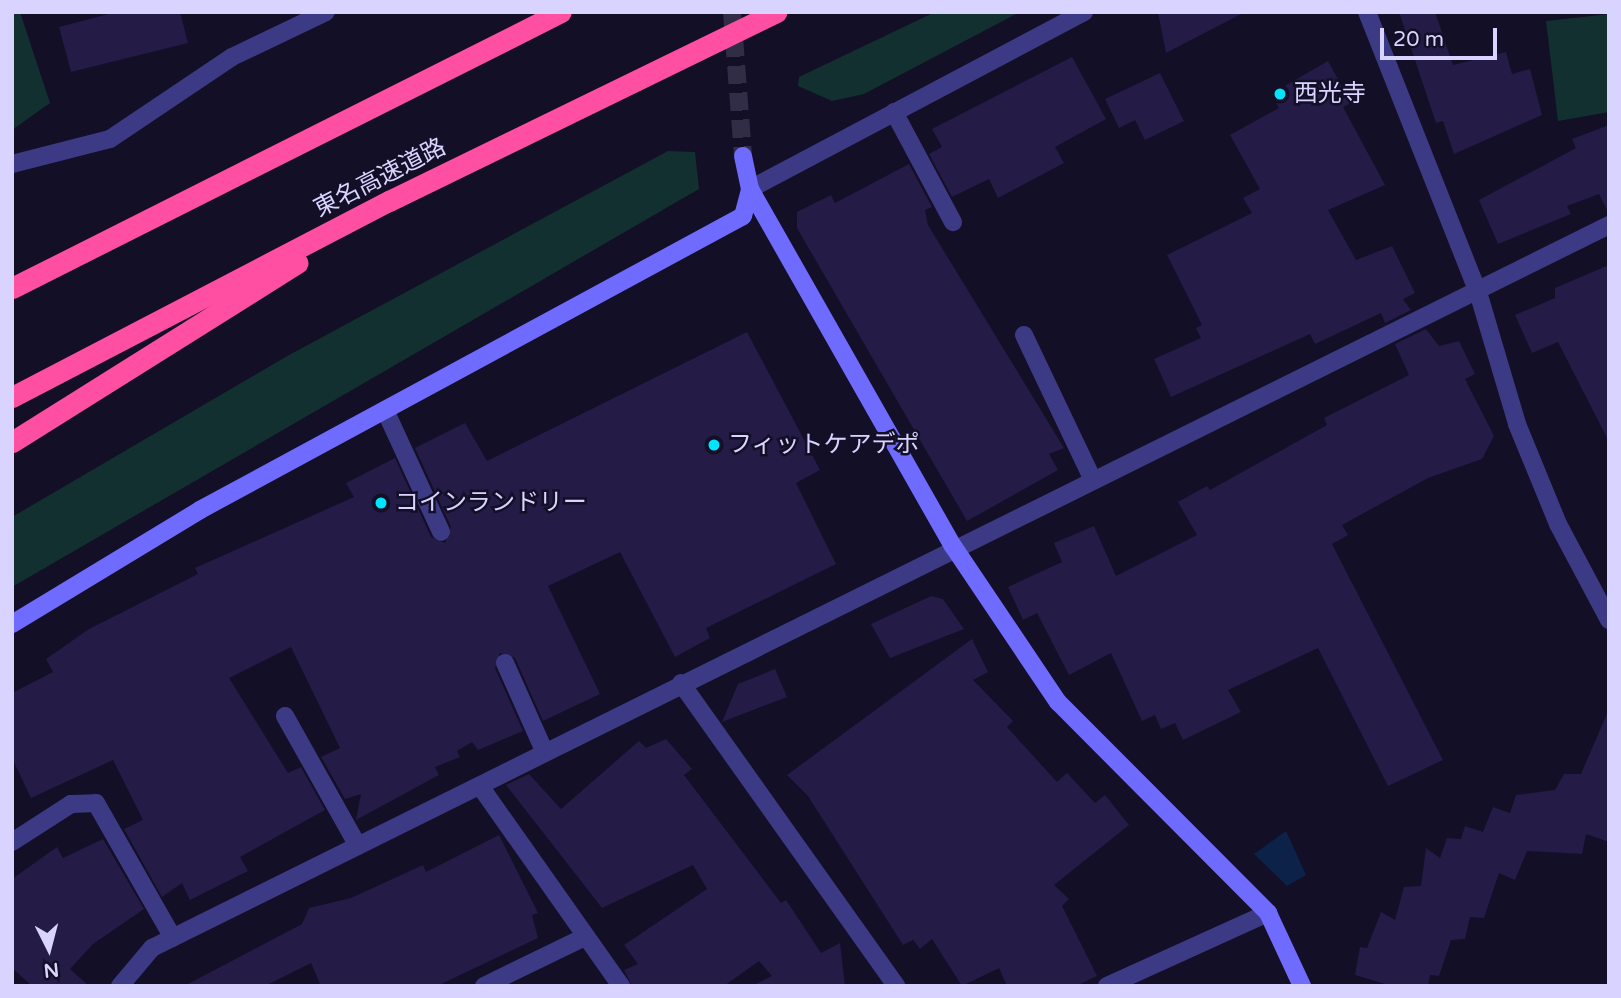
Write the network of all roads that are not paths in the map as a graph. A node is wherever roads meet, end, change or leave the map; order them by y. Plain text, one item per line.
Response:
1 (326, 12) edge
2 (561, 12) edge
3 (776, 12) edge
4 (1084, 12) edge
5 (1367, 12) edge
6 (894, 113) junction
7 (743, 156) tunnel mouth
8 (12, 164) edge
9 (750, 189) junction
10 (389, 201) junction
11 (953, 222) dead end
12 (1609, 225) edge
13 (12, 288) edge
14 (1478, 292) junction
15 (1024, 335) dead end
16 (12, 397) edge
17 (385, 410) junction
18 (12, 442) edge
19 (1092, 478) junction
20 (441, 532) dead end
21 (953, 546) junction
22 (1609, 620) edge
23 (12, 624) edge
24 (505, 663) dead end
25 (681, 683) junction
26 (285, 716) dead end
27 (545, 753) junction
28 (480, 786) junction
29 (12, 842) edge
30 (358, 846) junction
31 (1268, 913) junction
32 (173, 938) junction
33 (583, 938) junction
34 (892, 985) edge
35 (120, 986) edge
36 (484, 986) edge
37 (621, 986) edge
38 (1107, 986) edge
39 (1302, 986) edge

1 - 8 street
2 - 13 highway
3 - 10 highway, 東名高速道路
4 - 6 street
5 - 14 street
6 - 9 street
6 - 11 street
7 - 9 street
9 - 17 street
9 - 21 street
10 - 16 highway, 東名高速道路
10 - 18 highway
12 - 14 street
14 - 19 street
14 - 22 street
15 - 19 street
17 - 20 street
17 - 23 street
19 - 21 street
21 - 25 street
21 - 31 street
24 - 27 street
25 - 27 street
25 - 34 street
26 - 30 street
27 - 28 street
28 - 30 street
28 - 33 street
29 - 32 street
30 - 32 street
31 - 38 street
31 - 39 street
32 - 35 street
33 - 36 street
33 - 37 street

